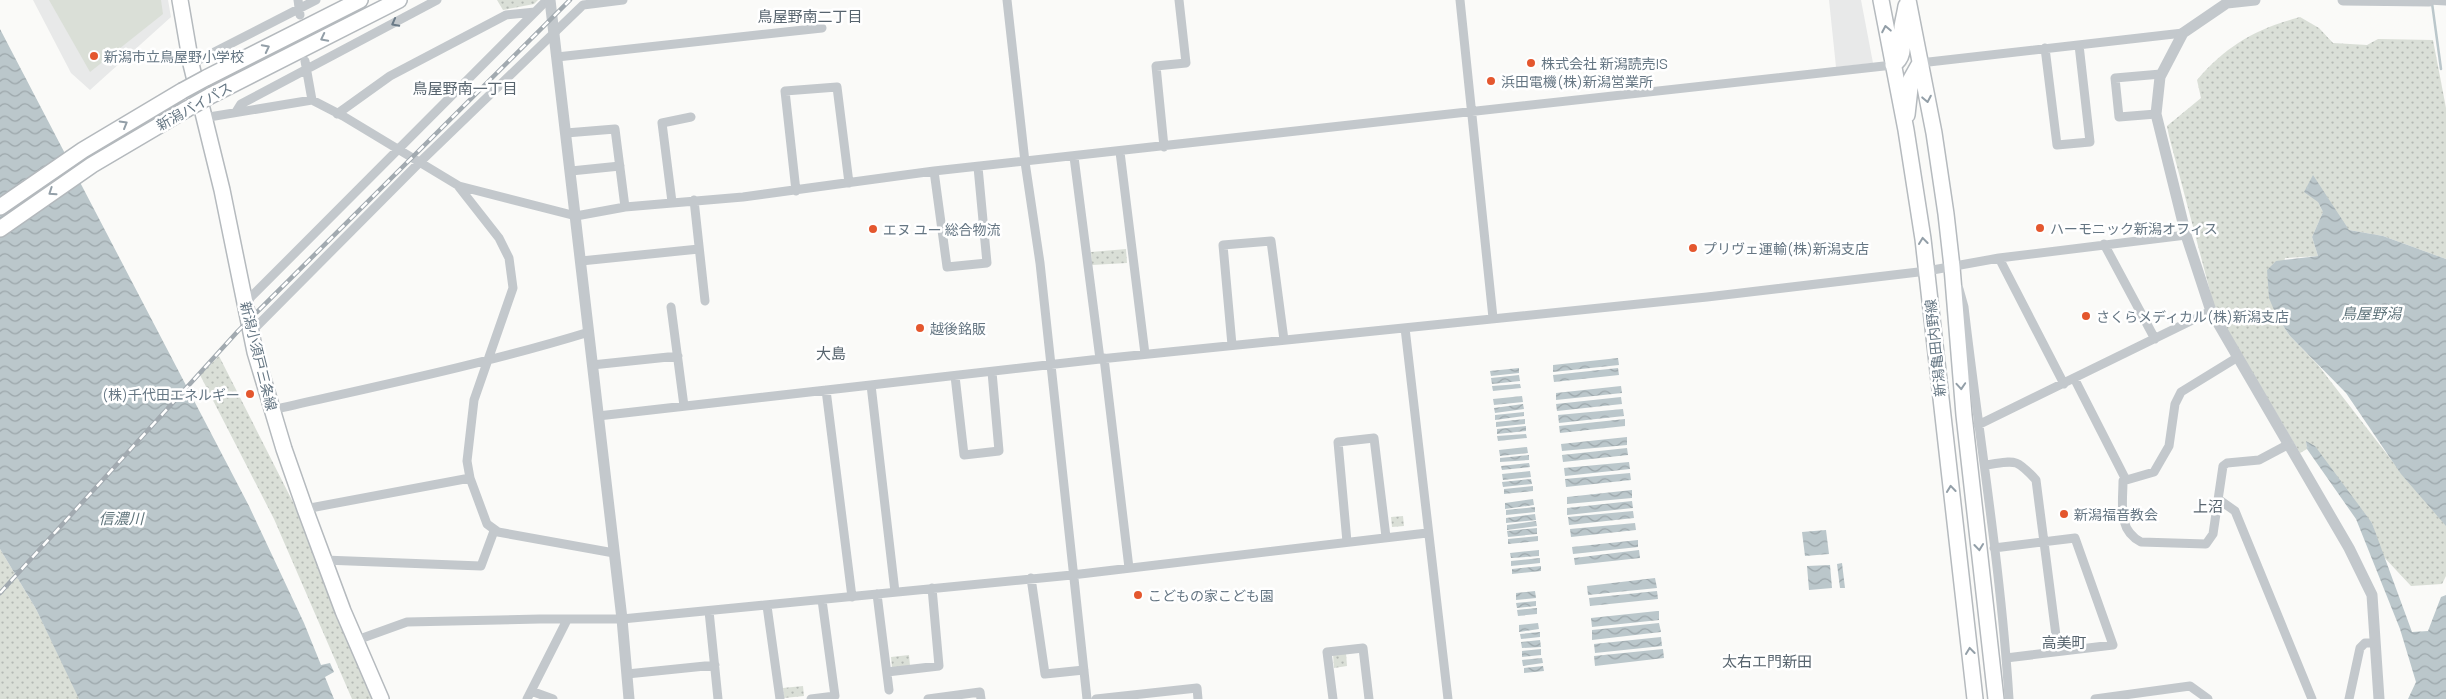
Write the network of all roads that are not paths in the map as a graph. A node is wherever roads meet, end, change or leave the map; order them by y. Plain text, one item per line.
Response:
1 (180, 0) edge
2 (316, 0) edge
3 (360, 0) edge
4 (399, 0) edge
5 (438, 0) edge
6 (548, 0) edge
7 (623, 0) edge
8 (1007, 0) edge
9 (1180, 0) edge
10 (1460, 0) edge
11 (1881, 0) edge
12 (1908, 0) edge
13 (2255, 0) edge
14 (2343, 0) edge
15 (2428, 1) edge
16 (2446, 1) edge
17 (585, 2) edge
18 (299, 8) edge
19 (535, 12) junction
20 (822, 28) dead end
21 (554, 33) junction
22 (2183, 33) junction
23 (2078, 46) junction
24 (2046, 48) junction
25 (557, 57) junction
26 (305, 61) dead end
27 (1920, 63) junction
28 (191, 64) junction
29 (1893, 65) junction
30 (306, 71) junction
31 (2161, 74) junction
32 (312, 100) junction
33 (236, 112) junction
34 (1472, 112) junction
35 (337, 114) junction
36 (2156, 114) junction
37 (691, 117) dead end
38 (203, 118) junction
39 (1904, 124) junction
40 (566, 133) junction
41 (1164, 147) junction
42 (396, 149) junction
43 (1120, 152) junction
44 (1074, 157) junction
45 (1025, 162) junction
46 (420, 163) junction
47 (620, 166) junction
48 (978, 167) junction
49 (934, 171) junction
50 (571, 172) junction
51 (849, 182) junction
52 (459, 186) junction
53 (796, 191) junction
54 (694, 200) junction
55 (672, 202) junction
56 (0, 207) edge
57 (625, 207) junction
58 (576, 216) junction
59 (0, 229) edge
60 (2186, 235) junction
61 (2104, 244) junction
62 (699, 249) junction
63 (1999, 258) junction
64 (581, 261) junction
65 (1952, 267) junction
66 (1927, 272) junction
67 (705, 301) dead end
68 (244, 303) junction
69 (671, 307) dead end
70 (2211, 311) junction
71 (1493, 318) junction
72 (1405, 328) junction
73 (250, 332) junction
74 (589, 332) junction
75 (2155, 339) junction
76 (1284, 340) junction
77 (1232, 345) junction
78 (1144, 354) junction
79 (678, 356) junction
80 (2238, 357) junction
81 (490, 359) junction
82 (1102, 359) junction
83 (592, 365) junction
84 (1050, 366) junction
85 (992, 372) junction
86 (955, 376) junction
87 (2074, 378) junction
88 (2064, 384) junction
89 (871, 385) junction
90 (826, 390) junction
91 (684, 406) junction
92 (272, 410) junction
93 (598, 416) junction
94 (1978, 425) junction
95 (2289, 444) junction
96 (1985, 465) junction
97 (470, 478) junction
98 (2126, 480) junction
99 (2218, 498) junction
100 (305, 509) junction
101 (494, 531) junction
102 (1427, 533) junction
103 (1386, 537) junction
104 (2044, 541) junction
105 (1347, 542) junction
106 (1994, 548) junction
107 (614, 554) junction
108 (324, 560) junction
109 (1129, 568) junction
110 (1072, 575) junction
111 (1031, 578) junction
112 (932, 588) junction
113 (895, 592) junction
114 (877, 594) junction
115 (852, 597) junction
116 (822, 600) junction
117 (767, 606) junction
118 (709, 611) junction
119 (622, 619) junction
120 (567, 620) junction
121 (357, 640) junction
122 (2375, 643) junction
123 (2058, 651) junction
124 (2006, 658) junction
125 (715, 665) junction
126 (1084, 670) junction
127 (887, 672) junction
128 (627, 674) junction
129 (890, 690) dead end
130 (529, 695) edge
131 (380, 699) edge
132 (553, 699) edge
133 (629, 699) edge
134 (718, 699) edge
135 (780, 699) edge
136 (811, 699) edge
137 (928, 699) edge
138 (980, 699) edge
139 (1087, 699) edge
140 (1096, 699) edge
141 (1198, 699) edge
142 (1333, 699) edge
143 (1369, 699) edge
144 (1448, 699) edge
145 (1975, 699) edge
146 (1996, 699) edge
147 (2008, 699) edge
148 (2095, 699) edge
149 (2208, 699) edge
150 (2312, 699) edge
151 (2349, 699) edge
152 (2379, 699) edge

1 - 28 main road, 新潟小須戸三条線
2 - 18 street
56 -> 3 main road, 新潟バイパス, bridge
4 -> 59 main road, 新潟バイパス, bridge
5 -> 30 street
6 - 19 street
6 - 21 street
7 - 17 street
8 - 45 street
9 - 41 street
10 - 34 street
29 -> 11 main road, 新潟亀田内野線
12 - 27 main road, 新潟亀田内野線
12 - 29 main road
13 - 22 street
14 - 15 street
15 - 16 street
17 - 21 street
18 - 28 street
19 - 35 street
19 - 42 street
20 - 25 street
21 - 25 street
21 - 46 street
22 - 23 street
22 - 31 street
23 - 24 street
23 - 24 street
24 - 27 street
25 - 40 street
26 - 30 street
27 - 39 main road
27 -> 65 main road, 新潟亀田内野線
28 - 38 main road, 新潟小須戸三条線
29 - 34 street
29 - 39 main road, 新潟亀田内野線
30 - 32 street
30 - 33 street
31 - 36 street
31 - 36 street
32 - 33 street
32 - 35 street
33 - 38 street
34 - 41 street
34 - 71 street
35 - 42 street
36 - 60 street
37 - 55 street
38 - 68 main road, 新潟小須戸三条線
66 -> 39 main road, 新潟亀田内野線
40 - 47 street
40 - 50 street
41 - 43 street
42 - 46 street
42 - 68 street
43 - 44 street
43 - 78 street
44 - 45 street
44 - 82 street
45 - 48 street
45 - 84 street
46 - 52 street
46 - 73 street
47 - 50 street
47 - 57 street
48 - 49 street
48 - 49 street
49 - 51 street
50 - 58 street
51 - 53 street
51 - 53 street
52 - 58 street
52 - 81 street
53 - 54 street
54 - 55 street
54 - 62 street
55 - 57 street
57 - 58 street
58 - 64 street
60 - 61 street
60 - 70 street
61 - 63 street
61 - 75 street
62 - 64 street
62 - 67 street
63 - 65 street
63 - 88 street
64 - 74 street
65 - 66 street
65 - 94 street
65 -> 146 main road, 新潟亀田内野線
66 - 71 street
145 -> 66 main road, 新潟亀田内野線
68 - 73 main road, 新潟小須戸三条線
69 - 79 street
70 - 75 street
70 - 80 street
71 - 72 street
72 - 76 street
72 - 102 street
73 - 92 main road, 新潟小須戸三条線
74 - 81 street
74 - 83 street
75 - 87 street
76 - 77 street
76 - 77 street
77 - 78 street
78 - 82 street
79 - 83 street
79 - 91 street
80 - 95 street
80 - 98 street
81 - 92 street
81 - 97 street
82 - 84 street
82 - 109 street
83 - 93 street
84 - 85 street
84 - 110 street
85 - 86 street
85 - 86 street
86 - 89 street
87 - 88 street
87 - 98 street
88 - 94 street
89 - 90 street
89 - 113 street
90 - 91 street
90 - 115 street
91 - 93 street
92 - 100 main road, 新潟小須戸三条線
93 - 107 street
94 - 96 street
95 - 99 street
95 - 122 street
96 - 104 street
96 - 106 street
97 - 100 street
97 - 101 street
98 - 99 street
99 - 150 street
100 - 108 main road, 新潟小須戸三条線
101 - 107 street
101 - 108 street
102 - 103 street
102 - 144 street
103 - 105 street
103 - 105 street
104 - 106 street
104 - 123 street
104 - 123 street
105 - 109 street
106 - 124 street
107 - 119 street
108 - 121 main road, 新潟小須戸三条線
109 - 110 street
110 - 111 street
110 - 126 street
111 - 112 street
111 - 126 street
112 - 113 street
112 - 127 street
113 - 114 street
114 - 115 street
114 - 127 street
115 - 116 street
116 - 117 street
116 - 136 street
117 - 118 street
117 - 135 street
118 - 119 street
118 - 125 street
119 - 120 street
119 - 128 street
120 - 121 street
120 - 130 street
121 - 131 main road, 新潟小須戸三条線
122 - 151 street
122 - 152 street
123 - 124 street
124 - 147 street
125 - 128 street
125 - 134 street
126 - 139 street
127 - 129 street
128 - 133 street
130 - 132 street
137 - 138 street
140 - 141 street
142 - 143 street
148 - 149 street

